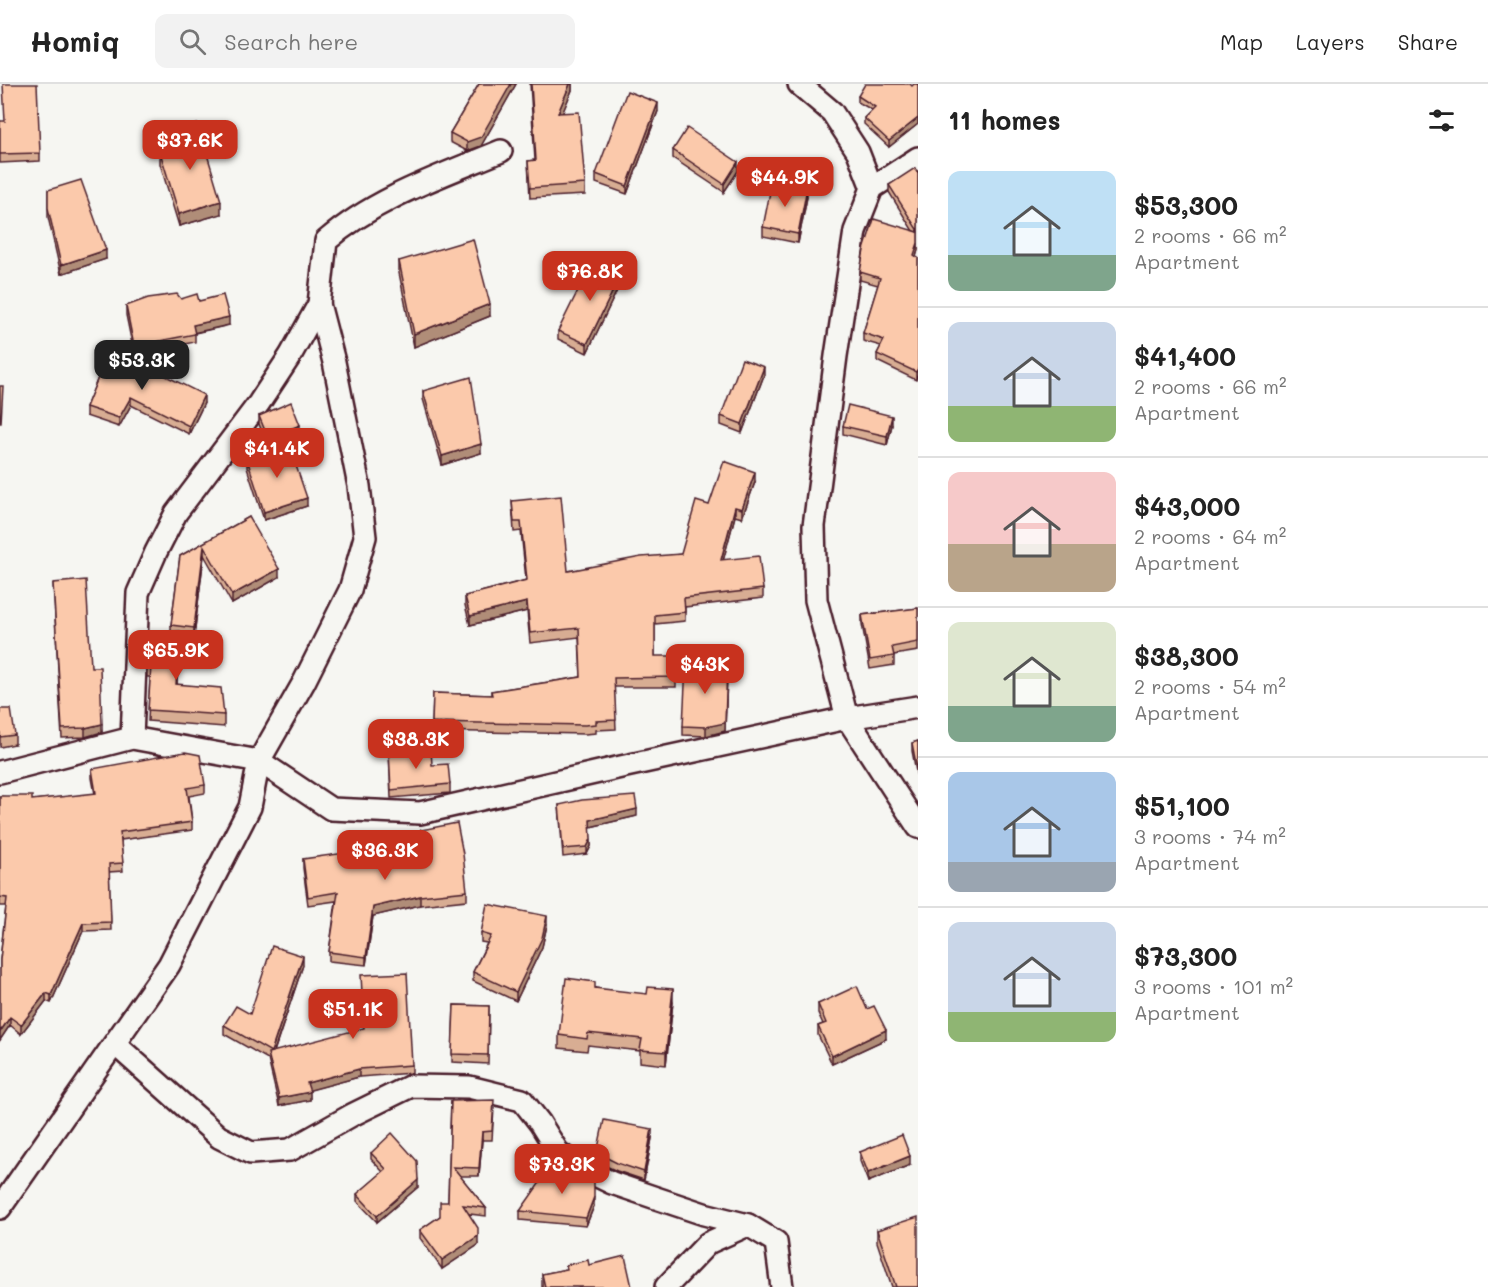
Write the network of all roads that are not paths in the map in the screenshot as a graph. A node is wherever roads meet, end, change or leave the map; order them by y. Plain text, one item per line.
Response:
1 (799, 84) edge
2 (501, 151) dead end
3 (918, 158) edge
4 (872, 188) junction
5 (319, 304) junction
6 (918, 707) edge
7 (847, 718) junction
8 (132, 738) junction
9 (260, 761) junction
10 (0, 772) edge
11 (918, 827) edge
12 (115, 1044) junction
13 (0, 1208) edge
14 (748, 1225) junction
15 (666, 1287) edge
16 (782, 1287) edge

1 - 4 street
2 - 5 street
3 - 4 street
4 - 7 street
5 - 8 street
5 - 9 street
6 - 7 street
7 - 9 street
7 - 11 street
8 - 9 street
8 - 10 street
9 - 12 street
12 - 13 street
12 - 14 street
14 - 15 street
14 - 16 street

